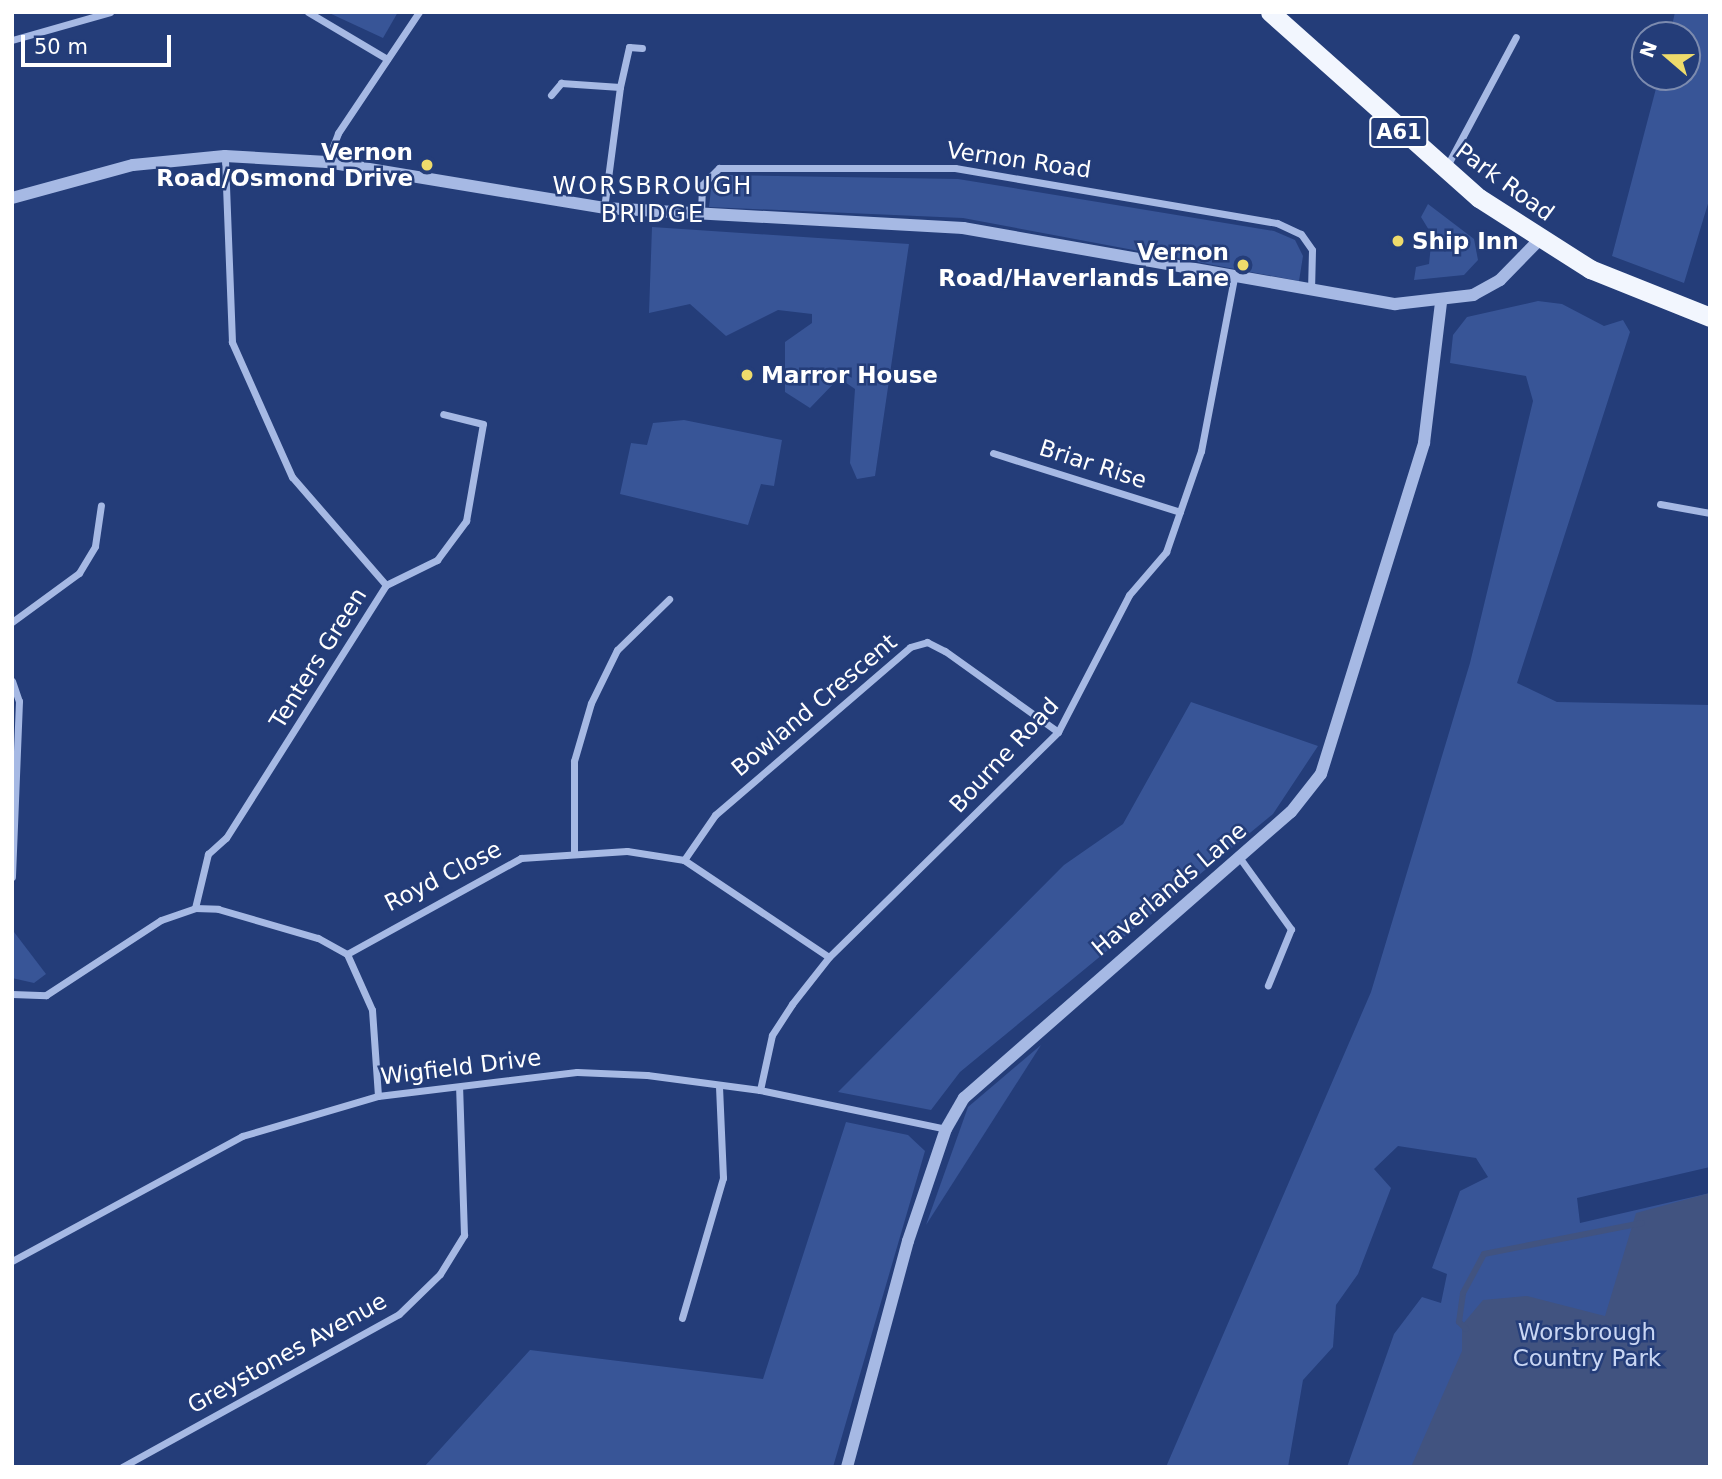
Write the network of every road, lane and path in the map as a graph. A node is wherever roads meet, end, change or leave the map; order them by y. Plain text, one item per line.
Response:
1 (110, 12) edge
2 (308, 12) edge
3 (419, 12) edge
4 (1270, 12) edge
5 (1516, 37) dead end
6 (12, 40) edge
7 (642, 48) dead end
8 (387, 59) junction
9 (620, 87) junction
10 (551, 95) dead end
11 (225, 156) junction
12 (327, 162) junction
13 (1445, 170) junction
14 (12, 198) edge
15 (604, 208) junction
16 (701, 217) junction
17 (1540, 239) junction
18 (1234, 278) junction
19 (1310, 294) junction
20 (1441, 302) junction
21 (1710, 317) edge
22 (443, 414) dead end
23 (993, 453) dead end
24 (1660, 503) dead end
25 (101, 505) dead end
26 (1180, 512) junction
27 (1710, 513) edge
28 (386, 585) junction
29 (669, 599) dead end
30 (12, 622) edge
31 (12, 681) edge
32 (1058, 732) junction
33 (575, 852) junction
34 (1239, 857) junction
35 (684, 860) junction
36 (12, 877) edge
37 (195, 908) junction
38 (347, 954) junction
39 (829, 957) junction
40 (1268, 985) dead end
41 (12, 994) edge
42 (719, 1086) junction
43 (459, 1087) junction
44 (760, 1090) junction
45 (379, 1096) junction
46 (946, 1129) junction
47 (12, 1261) edge
48 (682, 1318) dead end
49 (122, 1467) edge
50 (847, 1467) edge

1 - 6 street
2 - 8 street
3 - 8 street
4 - 13 highway, Park Road / A61
5 - 13 street
7 - 9 street
8 - 12 street
9 - 10 street
9 - 15 street
11 - 12 street
11 - 14 street
11 - 28 street, Tenters Green
12 - 15 street
13 - 17 highway, Park Road / A61
15 - 16 street
16 - 18 street
16 - 19 street, Vernon Road
17 - 20 street
17 - 21 highway, Park Road / A61
18 - 19 street
18 - 26 street, Bourne Road
19 - 20 street
20 - 34 street, Haverlands Lane
22 - 28 street
23 - 26 street, Briar Rise
24 - 27 street
25 - 30 street
26 - 32 street, Bourne Road
28 - 37 street, Tenters Green
29 - 33 street
31 - 36 street
32 - 35 street, Bowland Crescent
32 - 39 street, Bourne Road
33 - 35 street, Royd Close
33 - 38 street, Royd Close
34 - 40 street
34 - 46 street, Haverlands Lane
35 - 39 street, Royd Close
37 - 38 street
37 - 41 street
38 - 45 street
39 - 44 street, Bourne Road
42 - 43 street, Wigfield Drive
42 - 44 street, Wigfield Drive
42 - 48 street
43 - 45 street, Wigfield Drive
43 - 49 street, Greystones Avenue
44 - 46 street, Wigfield Drive
45 - 47 street, Wigfield Drive
46 - 50 street, Haverlands Lane

